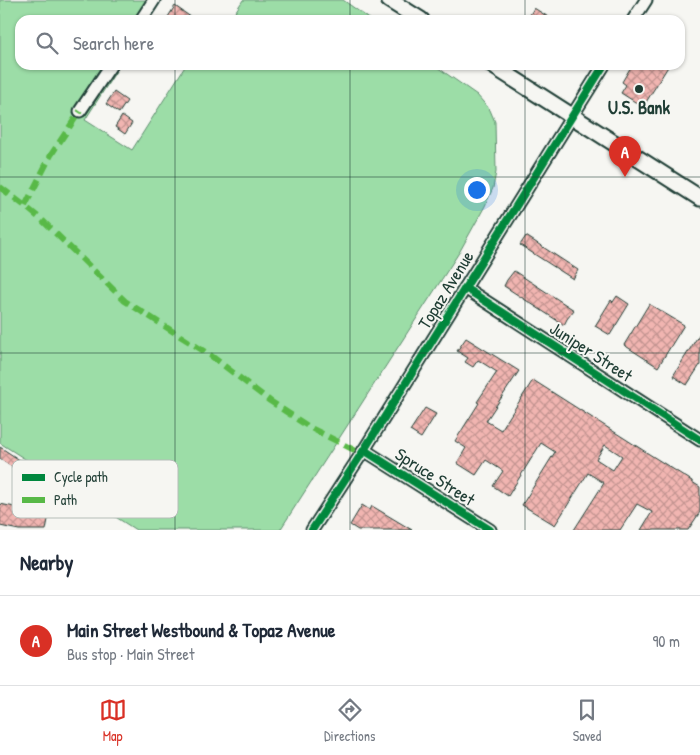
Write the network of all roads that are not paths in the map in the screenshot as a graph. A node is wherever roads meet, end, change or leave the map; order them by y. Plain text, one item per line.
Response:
1 (154, 0) edge
2 (389, 0) edge
3 (646, 0) edge
4 (144, 15) edge
5 (413, 15) edge
6 (636, 15) edge
7 (108, 70) edge
8 (500, 70) edge
9 (601, 70) edge
10 (80, 111) dead end
11 (572, 115) junction
12 (700, 198) edge
13 (465, 288) junction
14 (700, 440) edge
15 (364, 450) junction
16 (312, 530) edge
17 (490, 530) edge

1 - 4 street
2 - 5 main road
3 - 6 street
7 - 10 street
8 - 11 main road
9 - 11 street, Topaz Avenue
11 - 12 main road
11 - 13 street, Topaz Avenue
13 - 14 street, Juniper Street
13 - 15 street, Topaz Avenue
15 - 16 street, Topaz Avenue
15 - 17 street, Spruce Street

